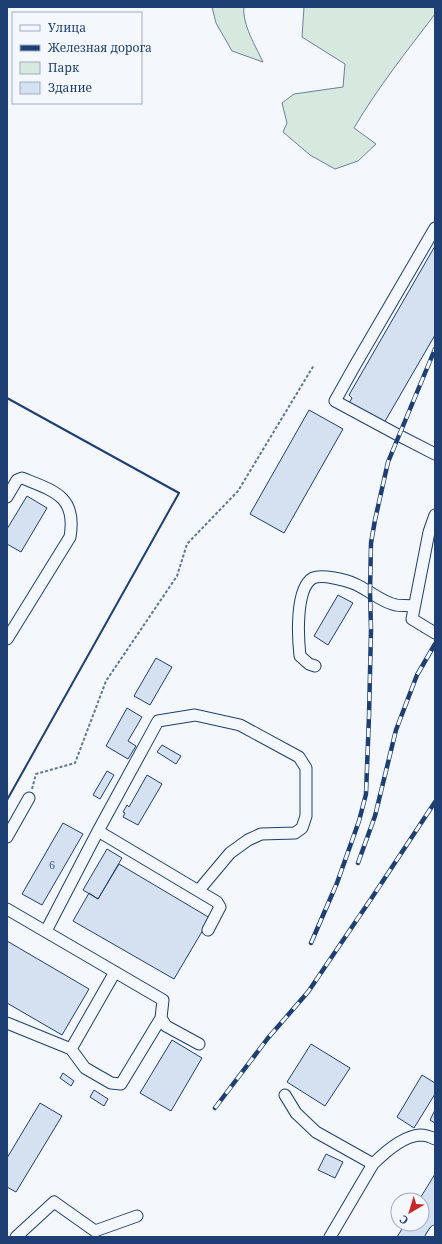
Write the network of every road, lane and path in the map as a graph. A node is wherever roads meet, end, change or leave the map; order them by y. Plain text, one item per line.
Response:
1 (435, 228) edge
2 (314, 365) dead end
3 (435, 454) edge
4 (7, 497) edge
5 (435, 515) edge
6 (414, 606) junction
7 (435, 633) edge
8 (7, 639) edge
9 (315, 666) dead end
10 (29, 798) joint
11 (98, 831) junction
12 (7, 837) edge
13 (199, 890) junction
14 (7, 909) edge
15 (208, 930) dead end
16 (46, 931) junction
17 (115, 972) junction
18 (161, 1018) junction
19 (7, 1023) edge
20 (199, 1044) dead end
21 (71, 1049) junction
22 (285, 1095) dead end
23 (435, 1140) edge
24 (373, 1164) junction
25 (137, 1216) dead end
26 (435, 1230) edge
27 (16, 1237) edge
28 (330, 1237) edge
29 (431, 1237) edge

1 - 3 lane
2 - 10 path
4 - 8 lane
5 - 6 lane
6 - 7 lane
6 - 9 lane
10 - 12 lane
11 - 13 lane
11 - 13 lane
11 - 16 lane
13 - 15 lane
14 - 16 lane
16 - 17 lane
17 - 18 lane
17 - 21 lane
18 - 20 lane
18 - 21 lane
19 - 21 lane
22 - 24 lane
23 - 24 lane
24 - 28 lane
25 - 27 lane
26 - 29 lane

